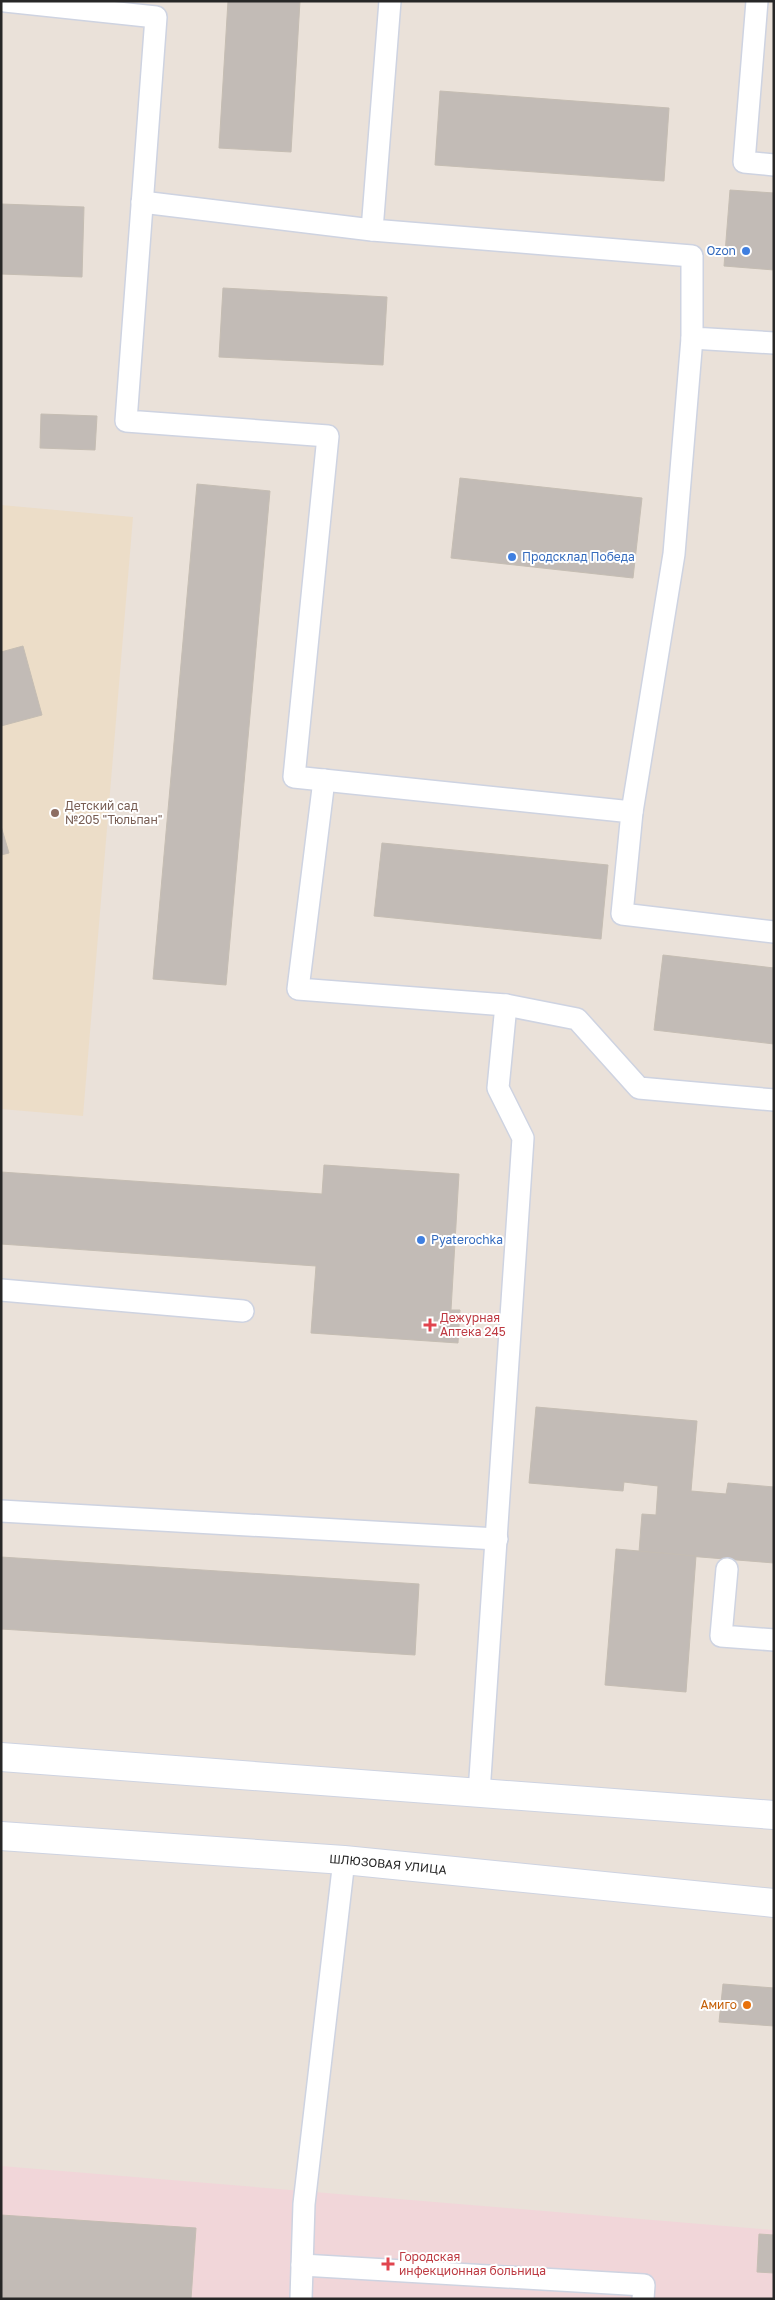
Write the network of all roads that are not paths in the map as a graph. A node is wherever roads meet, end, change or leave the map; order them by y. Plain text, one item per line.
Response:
1 (4, 1) edge
2 (390, 1) edge
3 (757, 1) edge
4 (774, 165) edge
5 (142, 202) junction
6 (372, 230) junction
7 (692, 338) junction
8 (774, 343) edge
9 (324, 780) junction
10 (632, 812) junction
11 (774, 932) edge
12 (506, 1005) junction
13 (774, 1100) edge
14 (1, 1290) edge
15 (243, 1311) dead end
16 (1, 1511) edge
17 (497, 1539) junction
18 (727, 1569) dead end
19 (774, 1640) edge
20 (1, 1757) edge
21 (479, 1793) junction
22 (774, 1815) edge
23 (1, 1836) edge
24 (344, 1860) junction
25 (774, 1903) edge
26 (302, 2265) junction
27 (301, 2299) edge
28 (643, 2299) edge

1 - 5 lane
2 - 6 lane
3 - 4 lane
5 - 6 lane
5 - 9 lane
6 - 7 lane
7 - 8 lane
7 - 10 lane
9 - 10 lane
9 - 12 lane
10 - 11 lane
12 - 13 lane
12 - 17 lane
14 - 15 lane
16 - 17 lane
17 - 21 lane
18 - 19 lane
20 - 21 main road
21 - 22 main road
23 - 24 main road, ШЛЮЗОВАЯ УЛИЦА
24 - 25 main road, ШЛЮЗОВАЯ УЛИЦА
24 - 26 lane
26 - 27 lane
26 - 28 lane

